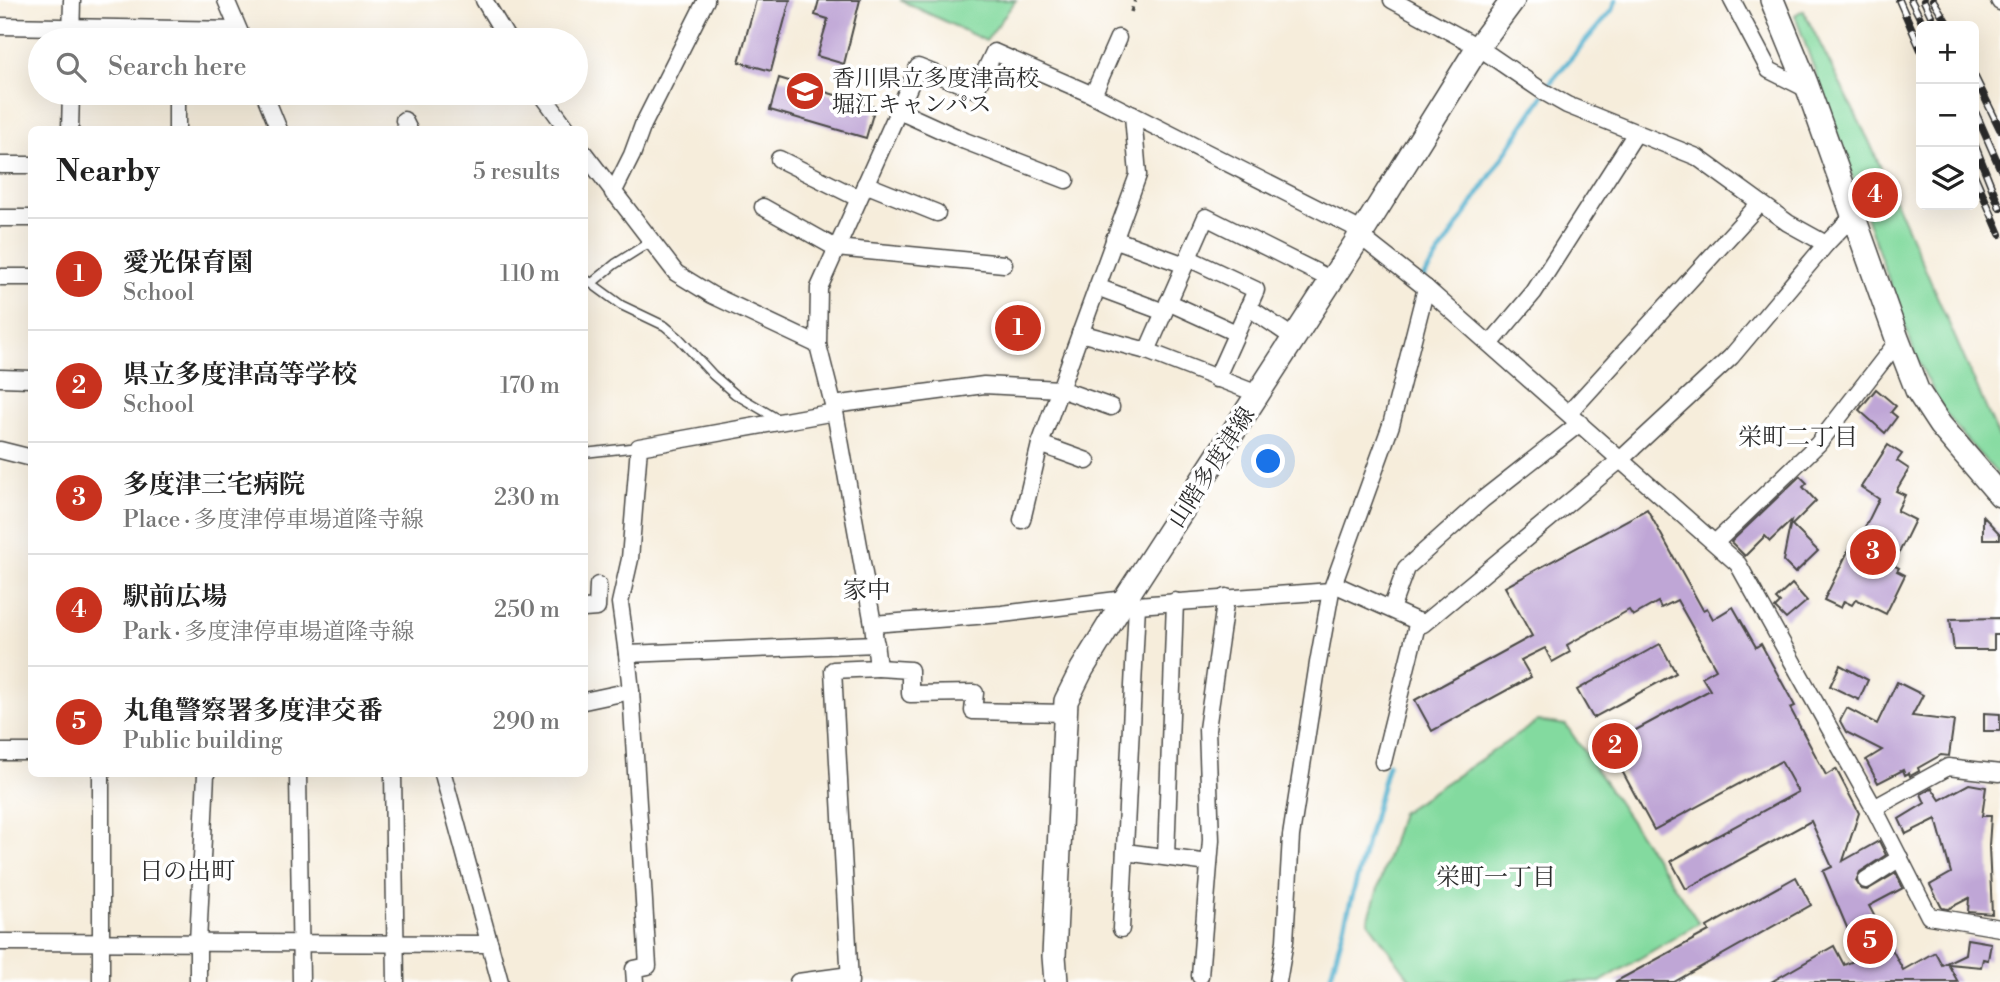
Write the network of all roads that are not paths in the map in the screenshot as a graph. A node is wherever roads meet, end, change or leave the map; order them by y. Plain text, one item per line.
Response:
1 (72, 0) edge
2 (226, 0) edge
3 (484, 0) edge
4 (706, 0) edge
5 (1392, 0) edge
6 (1513, 0) edge
7 (1732, 0) edge
8 (1772, 0) edge
9 (0, 26) edge
10 (71, 28) edge
11 (238, 28) edge
12 (501, 28) edge
13 (28, 29) edge
14 (1118, 38) dead end
15 (1478, 47) junction
16 (1808, 90) junction
17 (1093, 95) junction
18 (71, 105) edge
19 (177, 105) edge
20 (269, 105) edge
21 (550, 105) edge
22 (899, 111) junction
23 (1133, 115) junction
24 (70, 126) edge
25 (177, 126) edge
26 (277, 126) edge
27 (565, 126) edge
28 (1636, 133) junction
29 (588, 159) edge
30 (779, 159) dead end
31 (0, 165) edge
32 (28, 165) edge
33 (1066, 180) dead end
34 (861, 191) junction
35 (613, 193) junction
36 (1759, 204) junction
37 (763, 207) dead end
38 (937, 213) dead end
39 (1853, 216) junction
40 (0, 218) edge
41 (28, 218) edge
42 (1360, 236) junction
43 (1114, 239) junction
44 (650, 242) junction
45 (1826, 244) junction
46 (836, 248) junction
47 (1186, 261) junction
48 (1004, 264) dead end
49 (0, 277) edge
50 (28, 277) edge
51 (1332, 280) junction
52 (588, 281) edge
53 (1097, 287) junction
54 (1426, 288) junction
55 (1166, 307) junction
56 (1248, 307) junction
57 (1080, 333) junction
58 (1236, 334) junction
59 (1294, 338) junction
60 (1898, 341) junction
61 (1490, 344) junction
62 (818, 345) junction
63 (1147, 351) junction
64 (0, 379) edge
65 (28, 379) edge
66 (1216, 379) junction
67 (1060, 389) junction
68 (1258, 394) junction
69 (1111, 407) dead end
70 (834, 409) junction
71 (1574, 418) junction
72 (783, 422) junction
73 (1040, 444) junction
74 (639, 447) junction
75 (0, 450) edge
76 (588, 453) edge
77 (28, 457) edge
78 (1620, 460) junction
79 (1087, 461) dead end
80 (2000, 495) edge
81 (1022, 520) dead end
82 (1715, 543) junction
83 (598, 585) dead end
84 (1333, 587) junction
85 (1226, 597) junction
86 (1175, 601) junction
87 (1131, 602) junction
88 (588, 609) edge
89 (1391, 609) junction
90 (1418, 621) junction
91 (873, 624) junction
92 (876, 644) junction
93 (626, 654) junction
94 (878, 668) junction
95 (631, 691) junction
96 (588, 700) edge
97 (1065, 713) junction
98 (0, 752) edge
99 (28, 752) edge
100 (1382, 762) dead end
101 (2000, 773) edge
102 (101, 777) edge
103 (206, 777) edge
104 (298, 777) edge
105 (393, 777) edge
106 (444, 777) edge
107 (1874, 808) junction
108 (1125, 852) junction
109 (1166, 857) junction
110 (1900, 858) junction
111 (1209, 863) junction
112 (1866, 880) dead end
113 (2000, 928) edge
114 (1121, 929) dead end
115 (0, 942) edge
116 (102, 942) junction
117 (198, 943) junction
118 (301, 943) junction
119 (395, 943) junction
120 (490, 944) junction
121 (1200, 976) dead end
122 (850, 979) edge
123 (101, 982) edge
124 (198, 982) edge
125 (301, 982) edge
126 (396, 982) edge
127 (500, 982) edge
128 (635, 982) edge
129 (798, 982) edge
130 (1056, 982) edge
131 (1278, 982) edge

1 - 10 street
2 - 11 street
3 - 12 street
4 - 35 street
5 - 15 street
6 - 15 main road, 山階多度津線
7 - 16 street
8 - 16 main road
9 - 13 street
14 - 17 street
15 - 28 street
15 - 42 main road, 山階多度津線
16 - 39 main road
17 - 22 street
17 - 23 street
18 - 24 street
19 - 25 street
20 - 26 street
21 - 27 street
22 - 33 street
22 - 34 street
23 - 42 street
23 - 43 street
28 - 36 street
28 - 61 street
29 - 35 street
30 - 34 street
31 - 32 street
34 - 38 street
34 - 46 street
35 - 44 street
36 - 45 street
36 - 71 street
37 - 46 street
39 - 45 street
39 - 60 main road
40 - 41 street
42 - 51 main road, 山階多度津線
42 - 54 street
43 - 47 street
43 - 53 street
44 - 52 lane
44 - 62 street
45 - 78 street
46 - 48 street
46 - 62 street
47 - 51 street
47 - 55 street
47 - 56 street
49 - 50 street
51 - 59 main road, 山階多度津線
52 - 72 lane
53 - 55 street
53 - 57 street
54 - 61 street
54 - 84 street
55 - 58 street
55 - 63 street
56 - 58 street
56 - 59 street
57 - 63 street
57 - 67 street
58 - 66 street
59 - 68 main road, 山階多度津線
60 - 80 main road
60 - 82 street
61 - 71 street
62 - 70 street
63 - 66 street
64 - 65 street
66 - 68 street
67 - 69 street
67 - 70 street
67 - 73 street
68 - 87 main road, 山階多度津線
70 - 72 street
70 - 91 street
71 - 78 street
71 - 89 street
72 - 74 street
73 - 79 street
73 - 81 street
74 - 76 lane
74 - 93 street
75 - 77 street
78 - 82 street
78 - 90 street
82 - 107 street
83 - 88 street
84 - 85 street
84 - 89 street
84 - 131 street
85 - 86 street
85 - 111 street
86 - 87 street
86 - 109 street
87 - 91 street
87 - 97 main road, 山階多度津線
87 - 108 street
89 - 90 street
90 - 100 street
91 - 92 street
92 - 93 street
92 - 94 street
93 - 95 street
94 - 97 street
94 - 122 street
95 - 96 street
95 - 128 street
97 - 130 main road, 山階多度津線
98 - 99 street
101 - 107 street
102 - 116 street
103 - 117 street
104 - 118 street
105 - 119 street
106 - 120 street
107 - 110 street
108 - 109 street
108 - 114 street
109 - 111 street
110 - 112 street
110 - 113 street
111 - 121 street
115 - 116 street
116 - 117 street
116 - 123 street
117 - 118 street
117 - 124 street
118 - 119 street
118 - 125 street
119 - 120 street
119 - 126 street
120 - 127 street
122 - 129 street

